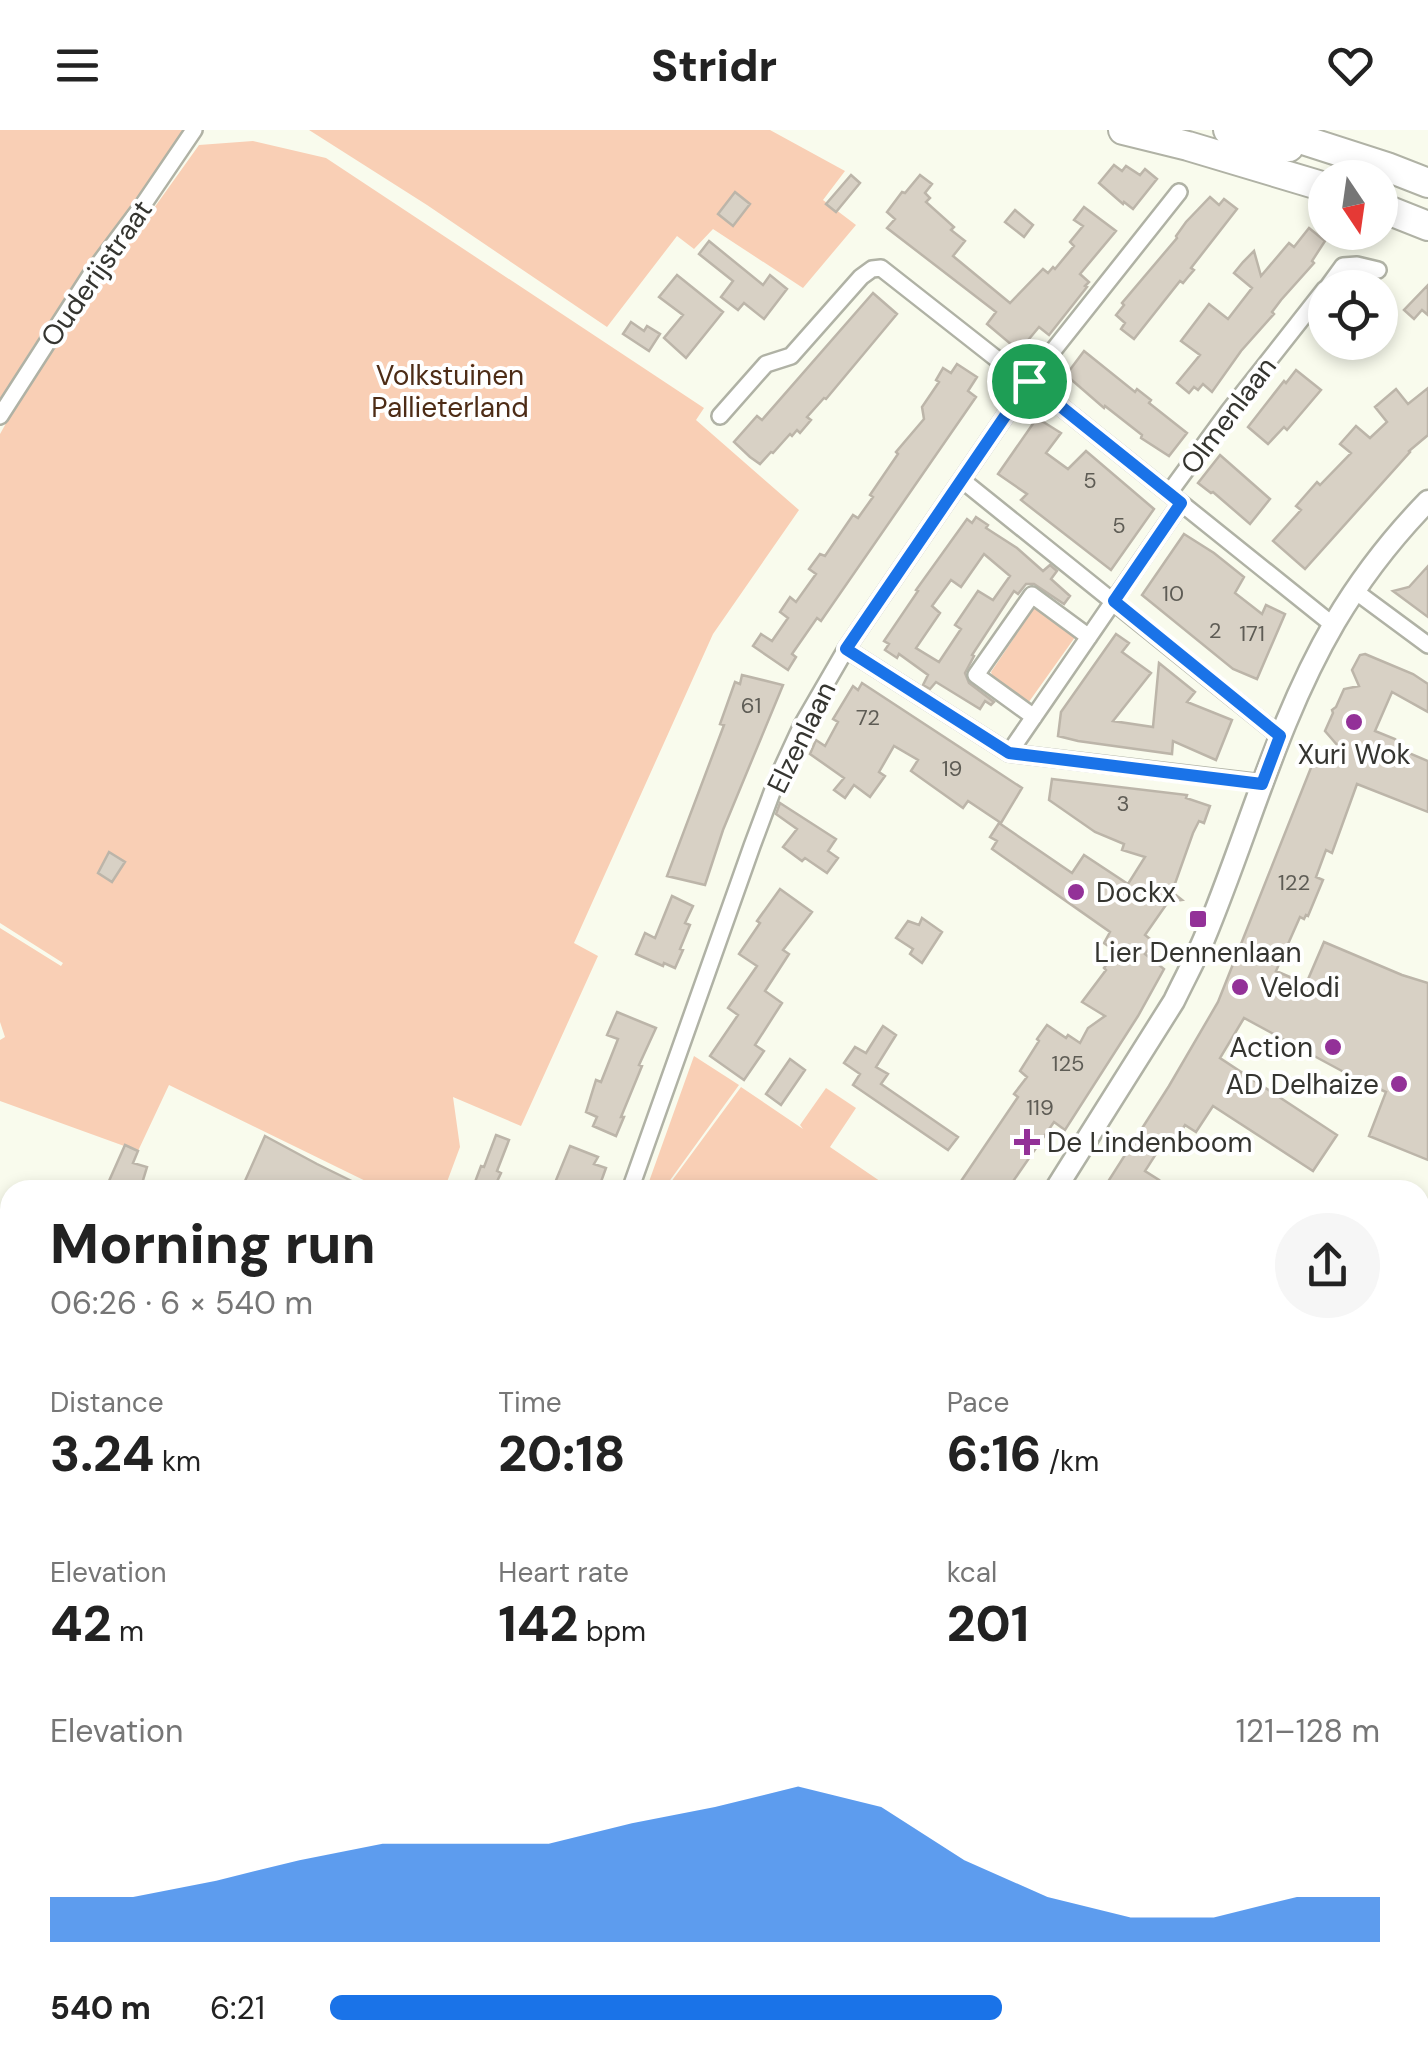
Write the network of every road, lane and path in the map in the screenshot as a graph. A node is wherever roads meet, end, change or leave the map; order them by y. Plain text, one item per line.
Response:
1 (194, 130) edge
2 (1123, 130) edge
3 (1228, 130) edge
4 (1272, 130) edge
5 (1333, 130) edge
6 (1327, 160) edge
7 (1428, 163) edge
8 (1308, 182) edge
9 (1428, 183) edge
10 (1398, 186) edge
11 (1179, 192) dead end
12 (1428, 197) edge
13 (1398, 214) edge
14 (1428, 226) edge
15 (1340, 270) edge
16 (1378, 270) dead end
17 (1308, 311) edge
18 (1029, 381) junction
19 (0, 416) edge
20 (720, 416) dead end
21 (962, 480) junction
22 (1175, 498) junction
23 (1428, 501) edge
24 (1354, 591) junction
25 (1114, 601) junction
26 (1334, 625) junction
27 (1089, 637) junction
28 (1428, 646) edge
29 (846, 649) junction
30 (1034, 717) junction
31 (1280, 736) junction
32 (1009, 753) junction
33 (1262, 784) junction
34 (634, 1180) edge
35 (1061, 1180) edge

1 - 19 street, Ouderijstraat
2 - 8 highway
3 - 6 highway
4 - 9 highway
5 - 7 highway
10 - 12 highway
11 - 18 street, Elzenlaan
13 - 14 highway
15 - 16 street, Olmenlaan
17 - 22 street, Olmenlaan
18 - 20 street
18 - 21 street, Elzenlaan
18 - 22 street
21 - 25 street
21 - 29 street, Elzenlaan
22 - 25 street, Olmenlaan
22 - 26 street
23 - 24 street
24 - 26 street
24 - 28 street
25 - 27 street, Olmenlaan
25 - 31 street
26 - 31 street
27 - 30 street, Olmenlaan
27 - 30 street
29 - 32 street
29 - 34 street, Elzenlaan
30 - 32 street, Olmenlaan
31 - 33 street
32 - 33 street
33 - 35 street

